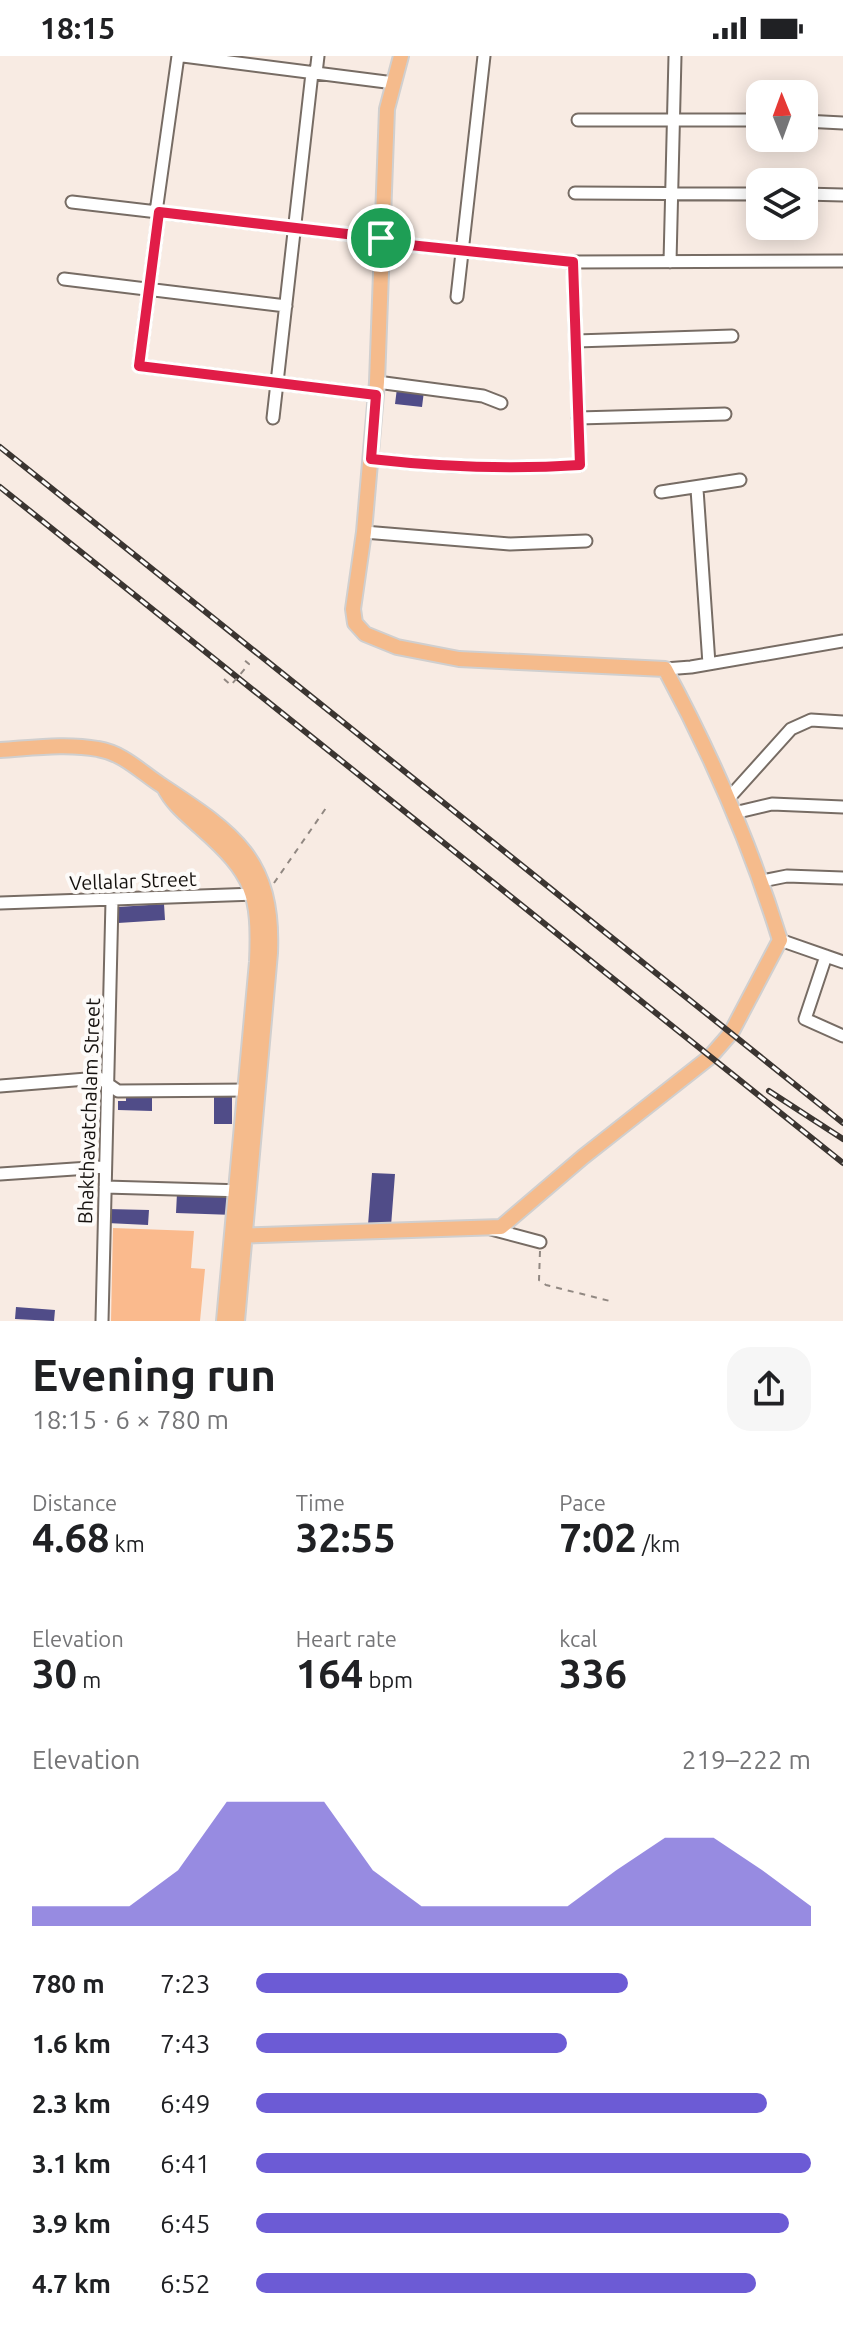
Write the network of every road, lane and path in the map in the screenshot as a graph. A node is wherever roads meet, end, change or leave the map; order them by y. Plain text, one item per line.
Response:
1 (181, 56) edge
2 (318, 56) edge
3 (401, 56) edge
4 (484, 56) edge
5 (675, 56) edge
6 (314, 73) junction
7 (394, 83) junction
8 (578, 120) dead end
9 (746, 120) edge
10 (675, 121) junction
11 (818, 122) edge
12 (843, 123) edge
13 (575, 193) dead end
14 (673, 193) junction
15 (746, 194) edge
16 (818, 194) edge
17 (843, 195) edge
18 (72, 202) dead end
19 (158, 212) junction
20 (294, 228) junction
21 (381, 240) junction
22 (462, 250) junction
23 (843, 261) edge
24 (573, 262) junction
25 (670, 262) junction
26 (64, 279) dead end
27 (149, 290) junction
28 (457, 297) dead end
29 (286, 306) junction
30 (732, 336) dead end
31 (576, 341) junction
32 (277, 383) junction
33 (377, 389) junction
34 (501, 403) dead end
35 (725, 414) dead end
36 (273, 418) dead end
37 (578, 418) junction
38 (371, 459) junction
39 (740, 480) dead end
40 (697, 489) junction
41 (661, 492) dead end
42 (364, 532) junction
43 (586, 541) dead end
44 (843, 641) edge
45 (243, 659) dead end
46 (709, 664) junction
47 (665, 669) junction
48 (224, 679) dead end
49 (843, 722) edge
50 (0, 750) edge
51 (731, 806) junction
52 (843, 807) edge
53 (326, 808) dead end
54 (843, 878) edge
55 (762, 881) junction
56 (260, 894) junction
57 (112, 901) junction
58 (0, 903) edge
59 (780, 940) junction
60 (826, 956) junction
61 (843, 962) edge
62 (843, 1036) edge
63 (108, 1084) junction
64 (0, 1086) edge
65 (251, 1090) junction
66 (104, 1167) junction
67 (0, 1174) edge
68 (105, 1187) junction
69 (242, 1191) junction
70 (486, 1227) junction
71 (239, 1236) junction
72 (540, 1242) joint
73 (614, 1302) dead end
74 (102, 1321) edge
75 (224, 1321) edge
76 (237, 1321) edge

1 - 6 street
1 - 19 street
2 - 6 street
3 - 7 main road
4 - 22 street
5 - 10 street
6 - 7 street
6 - 20 street
7 - 21 main road
8 - 10 street
9 - 10 street
10 - 14 street
11 - 12 street
13 - 14 street
14 - 15 street
14 - 25 street
16 - 17 street
18 - 19 street
19 - 20 street
19 - 27 street
20 - 21 street
20 - 29 street
21 - 22 street
21 - 33 main road
22 - 24 street
22 - 28 street
23 - 25 street
24 - 25 street
24 - 31 street
26 - 27 street
27 - 29 street
27 - 32 street
29 - 32 street
30 - 31 street
31 - 37 street
32 - 33 street
32 - 36 street
33 - 34 street
33 - 38 main road
35 - 37 street
37 - 38 street
38 - 42 main road
39 - 40 street
40 - 41 street
40 - 46 street
42 - 43 street
42 - 47 main road
44 - 46 street
45 - 48 path, bridge
46 - 47 street
47 - 51 main road
49 - 51 street
50 - 56 main road
51 - 52 street
51 - 55 main road
53 - 56 path
54 - 55 street
55 - 59 main road
56 - 57 street, Vellalar Street
56 - 65 main road
57 - 58 street, Vellalar Street
57 - 63 street, Bhakthavatchalam Street
59 - 60 street
59 - 70 main road
60 - 61 street
60 - 62 street
63 - 64 street
63 - 65 street
63 - 66 street, Bhakthavatchalam Street
65 - 69 main road
66 - 67 street
66 - 68 street, Bhakthavatchalam Street
68 - 69 street
68 - 74 street, Bhakthavatchalam Street
69 - 71 main road
70 - 71 main road
70 - 72 street
71 - 75 main road
71 - 76 main road
72 - 73 path

